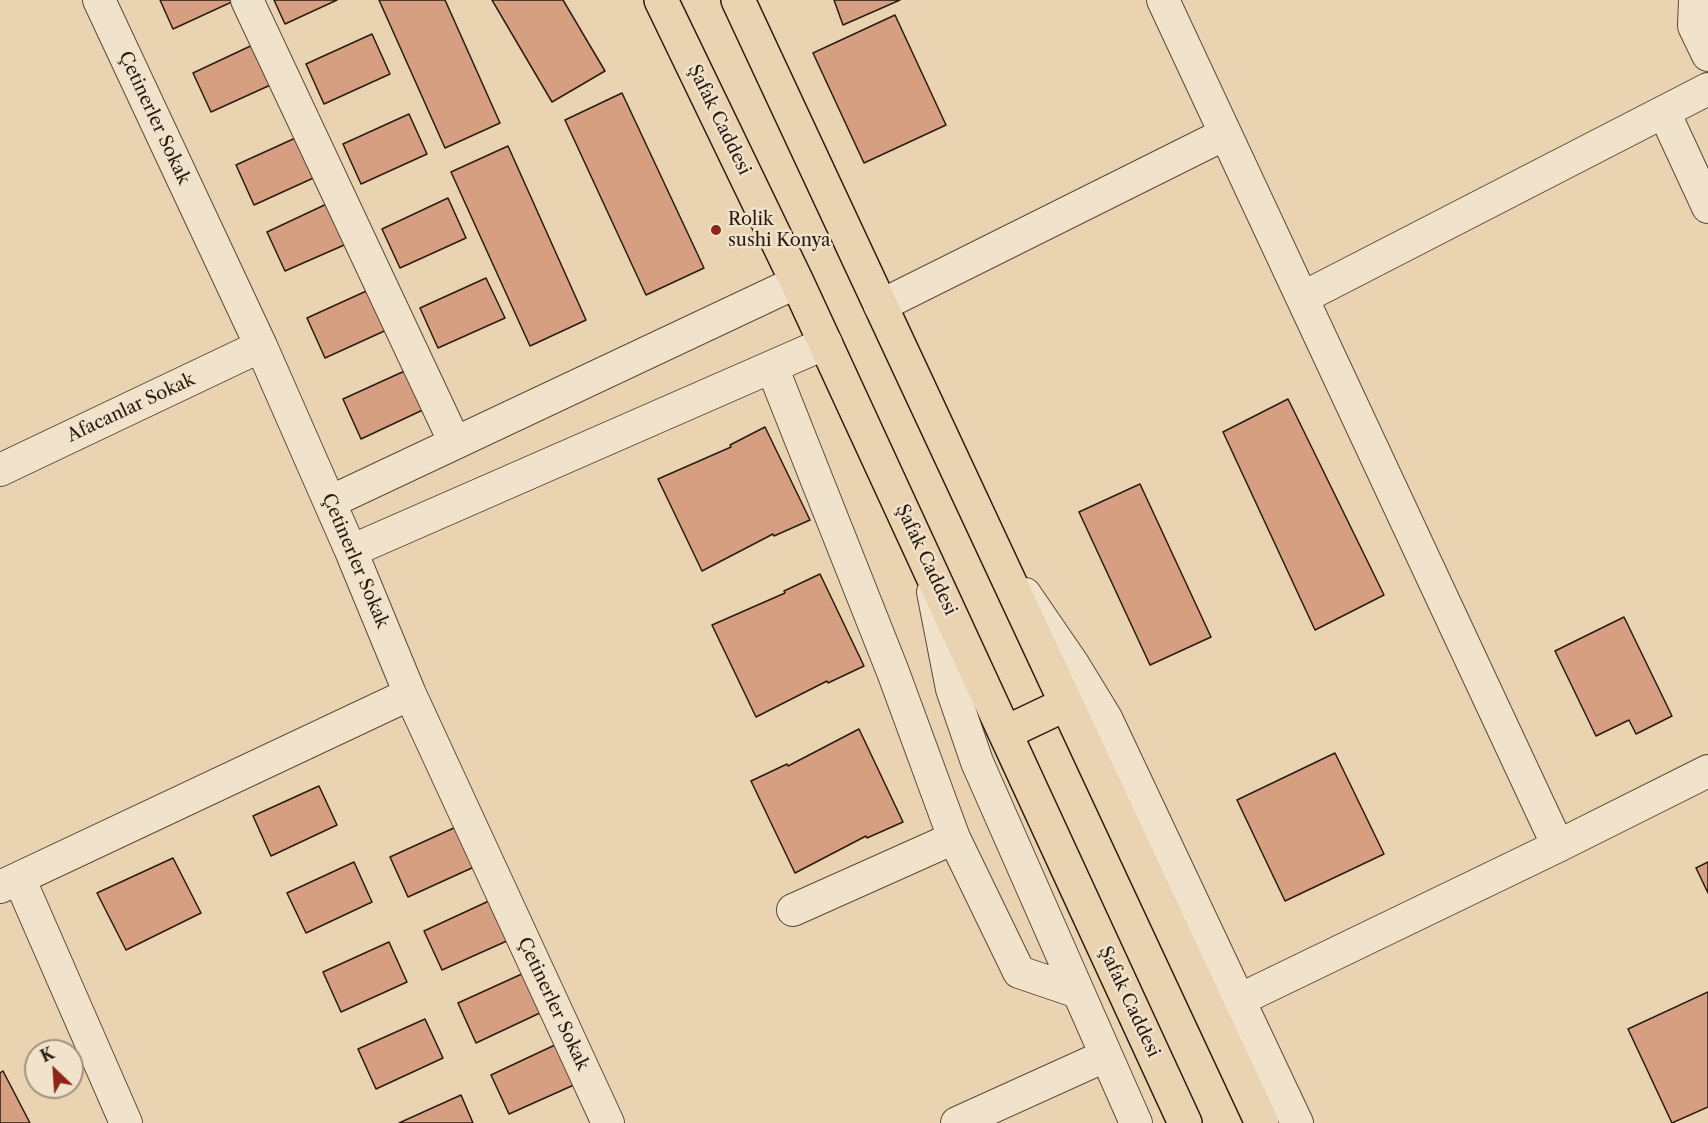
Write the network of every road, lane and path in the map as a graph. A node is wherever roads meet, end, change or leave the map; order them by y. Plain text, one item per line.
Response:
1 (99, 0) edge
2 (247, 0) edge
3 (661, 0) edge
4 (738, 0) edge
5 (1163, 0) edge
6 (1691, 9) edge
7 (1708, 54) edge
8 (1708, 89) edge
9 (1664, 112) junction
10 (1225, 134) junction
11 (1708, 207) edge
12 (797, 282) junction
13 (1302, 298) junction
14 (880, 306) junction
15 (826, 344) junction
16 (261, 346) junction
17 (772, 367) junction
18 (454, 443) junction
19 (0, 470) edge
20 (330, 502) junction
21 (991, 543) junction
22 (351, 550) junction
23 (928, 564) junction
24 (410, 694) junction
25 (1066, 704) junction
26 (1005, 733) junction
27 (1708, 771) edge
28 (954, 838) junction
29 (1558, 846) junction
30 (10, 882) edge
31 (793, 910) dead end
32 (1078, 992) junction
33 (1239, 1000) junction
34 (1105, 1056) junction
35 (126, 1123) edge
36 (608, 1123) edge
37 (957, 1123) edge
38 (1136, 1123) edge
39 (1185, 1123) edge
40 (1262, 1123) edge
41 (1297, 1123) edge

1 - 16 street, Çetinerler Sokak
2 - 18 street
3 - 12 main road, Şafak Caddesi
4 - 14 main road
5 - 10 street
6 - 7 street
8 - 9 street
9 - 11 street
9 - 13 street
10 - 13 street
10 - 14 street
12 - 15 main road, Şafak Caddesi
12 - 18 street
13 - 29 street
14 - 21 main road
15 - 17 street
15 - 23 main road, Şafak Caddesi
16 - 19 street, Afacanlar Sokak
16 - 20 street, Çetinerler Sokak
17 - 22 street
17 - 28 street
18 - 20 street
20 - 22 street, Çetinerler Sokak
21 - 25 main road
21 - 33 street
22 - 24 street, Çetinerler Sokak
23 - 26 main road, Şafak Caddesi
23 - 32 street
24 - 30 street
24 - 36 street, Çetinerler Sokak
25 - 26 main road
25 - 40 main road
26 - 39 main road, Şafak Caddesi
27 - 29 street
28 - 31 street
28 - 32 street
29 - 33 street
30 - 35 street
32 - 34 street
33 - 41 street
34 - 37 street
34 - 38 street

